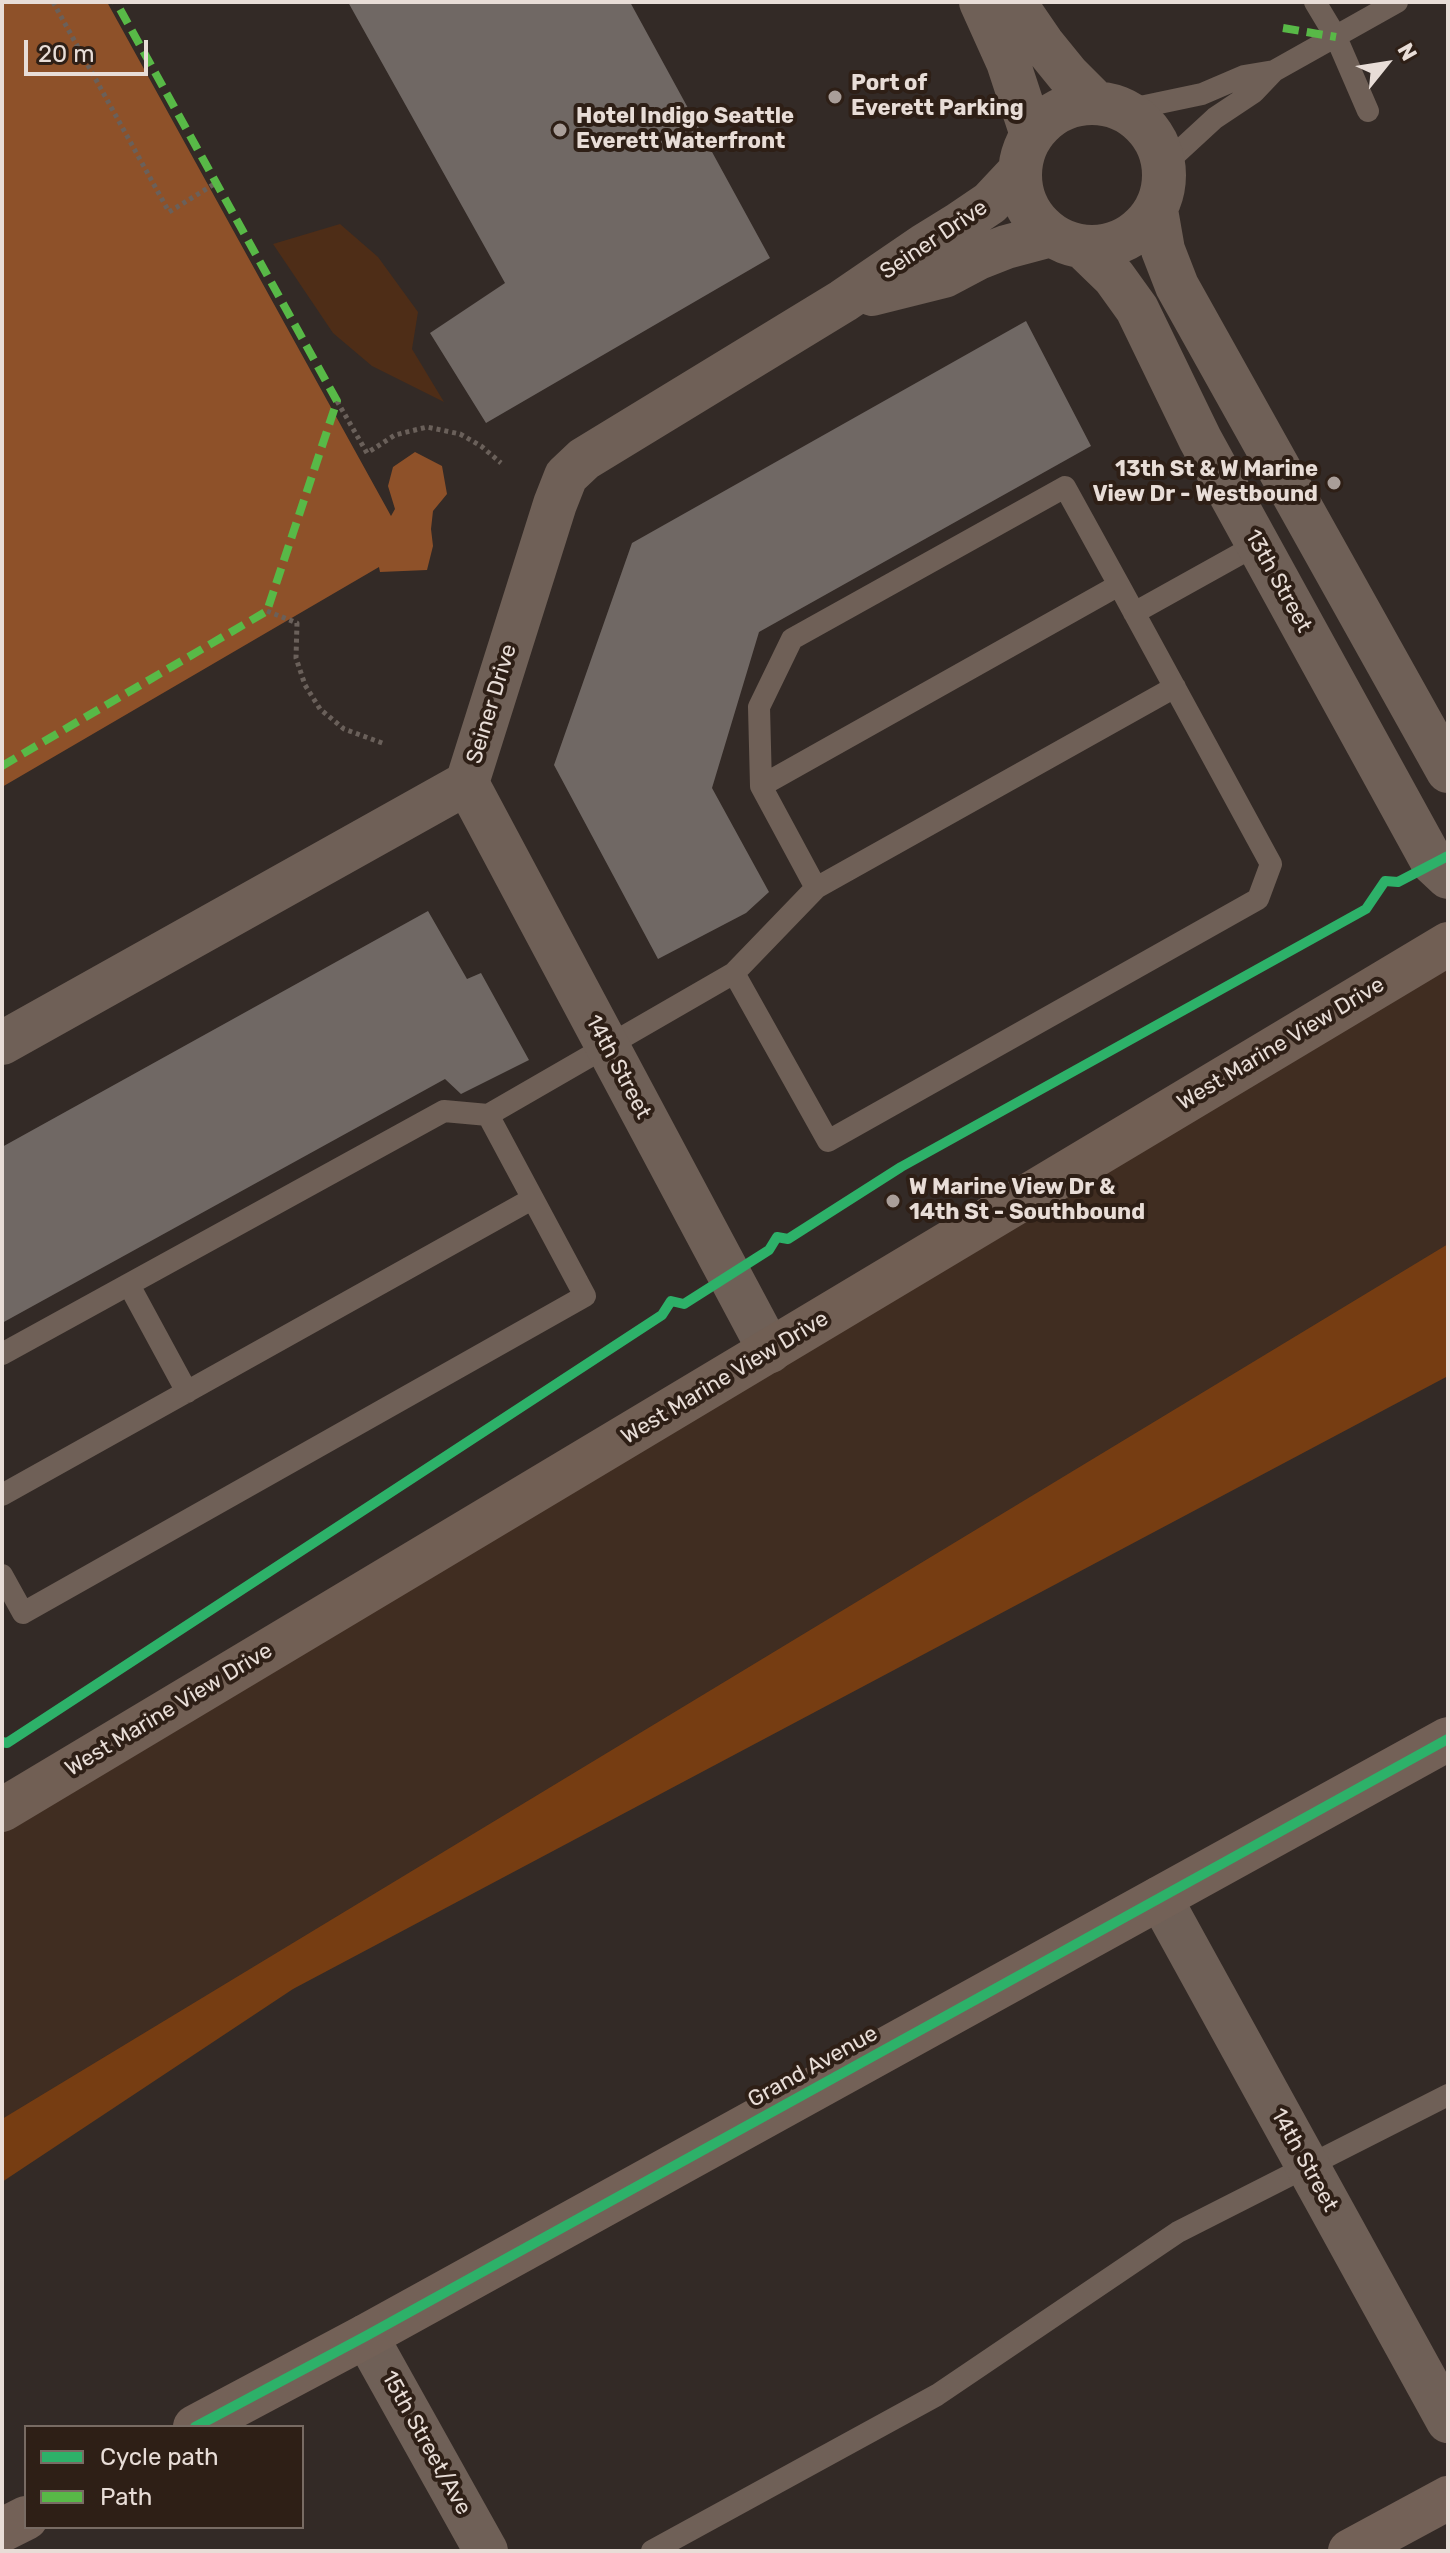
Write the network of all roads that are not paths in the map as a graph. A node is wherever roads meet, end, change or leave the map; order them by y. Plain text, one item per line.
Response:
1 (981, 2) edge
2 (1014, 2) edge
3 (1315, 2) edge
4 (1397, 2) edge
5 (1336, 37) junction
6 (1274, 71) junction
7 (1111, 106) junction
8 (1368, 111) dead end
9 (1026, 153) junction
10 (1164, 165) junction
11 (1156, 210) junction
12 (1067, 241) junction
13 (843, 301) junction
14 (1258, 544) junction
15 (1119, 585) junction
16 (1134, 613) junction
17 (1175, 687) junction
18 (1448, 771) edge
19 (467, 783) junction
20 (761, 786) junction
21 (1448, 877) edge
22 (816, 888) junction
23 (1448, 944) edge
24 (734, 973) junction
25 (2, 1043) edge
26 (606, 1045) junction
27 (488, 1115) junction
28 (532, 1199) junction
29 (129, 1285) junction
30 (770, 1351) junction
31 (2, 1354) edge
32 (187, 1392) junction
33 (2, 1495) edge
34 (2, 1575) edge
35 (1448, 1739) edge
36 (2, 1810) edge
37 (1160, 1898) junction
38 (1448, 2095) edge
39 (1307, 2165) junction
40 (366, 2336) junction
41 (1448, 2421) edge
42 (199, 2425) edge
43 (1448, 2498) edge
44 (24, 2519) edge
45 (2, 2530) edge
46 (486, 2551) edge
47 (652, 2551) edge
48 (1350, 2551) edge

1 - 9 street
2 - 7 street
3 - 5 lane
4 - 5 lane
5 - 6 lane
5 - 8 lane
6 - 7 lane
6 - 10 lane
7 - 9 street
7 - 10 street
9 - 12 street
9 - 13 street, Seiner Drive
10 - 11 street
11 - 12 street
11 - 18 street
12 - 13 street, Seiner Drive
12 - 14 street, 13th Street
13 - 19 street, Seiner Drive
14 - 16 lane
14 - 21 street, 13th Street
15 - 16 lane
15 - 20 lane
15 - 20 lane
16 - 17 lane
17 - 22 lane
17 - 24 lane
19 - 25 street, Seiner Drive
19 - 26 street, 14th Street
20 - 22 lane
22 - 24 lane
23 - 30 main road, West Marine View Drive
24 - 26 lane
26 - 27 lane
26 - 30 street, 14th Street
27 - 28 lane
27 - 29 lane
28 - 32 lane
28 - 34 lane
29 - 31 lane
29 - 32 lane
30 - 36 main road, West Marine View Drive
32 - 33 lane
35 - 37 street, Grand Avenue
37 - 39 street, 14th Street
37 - 40 street, Grand Avenue
38 - 39 lane
39 - 41 street, 14th Street
39 - 47 lane
40 - 42 street, Grand Avenue
40 - 46 street, 15th Street/Ave
43 - 48 street
44 - 45 street

